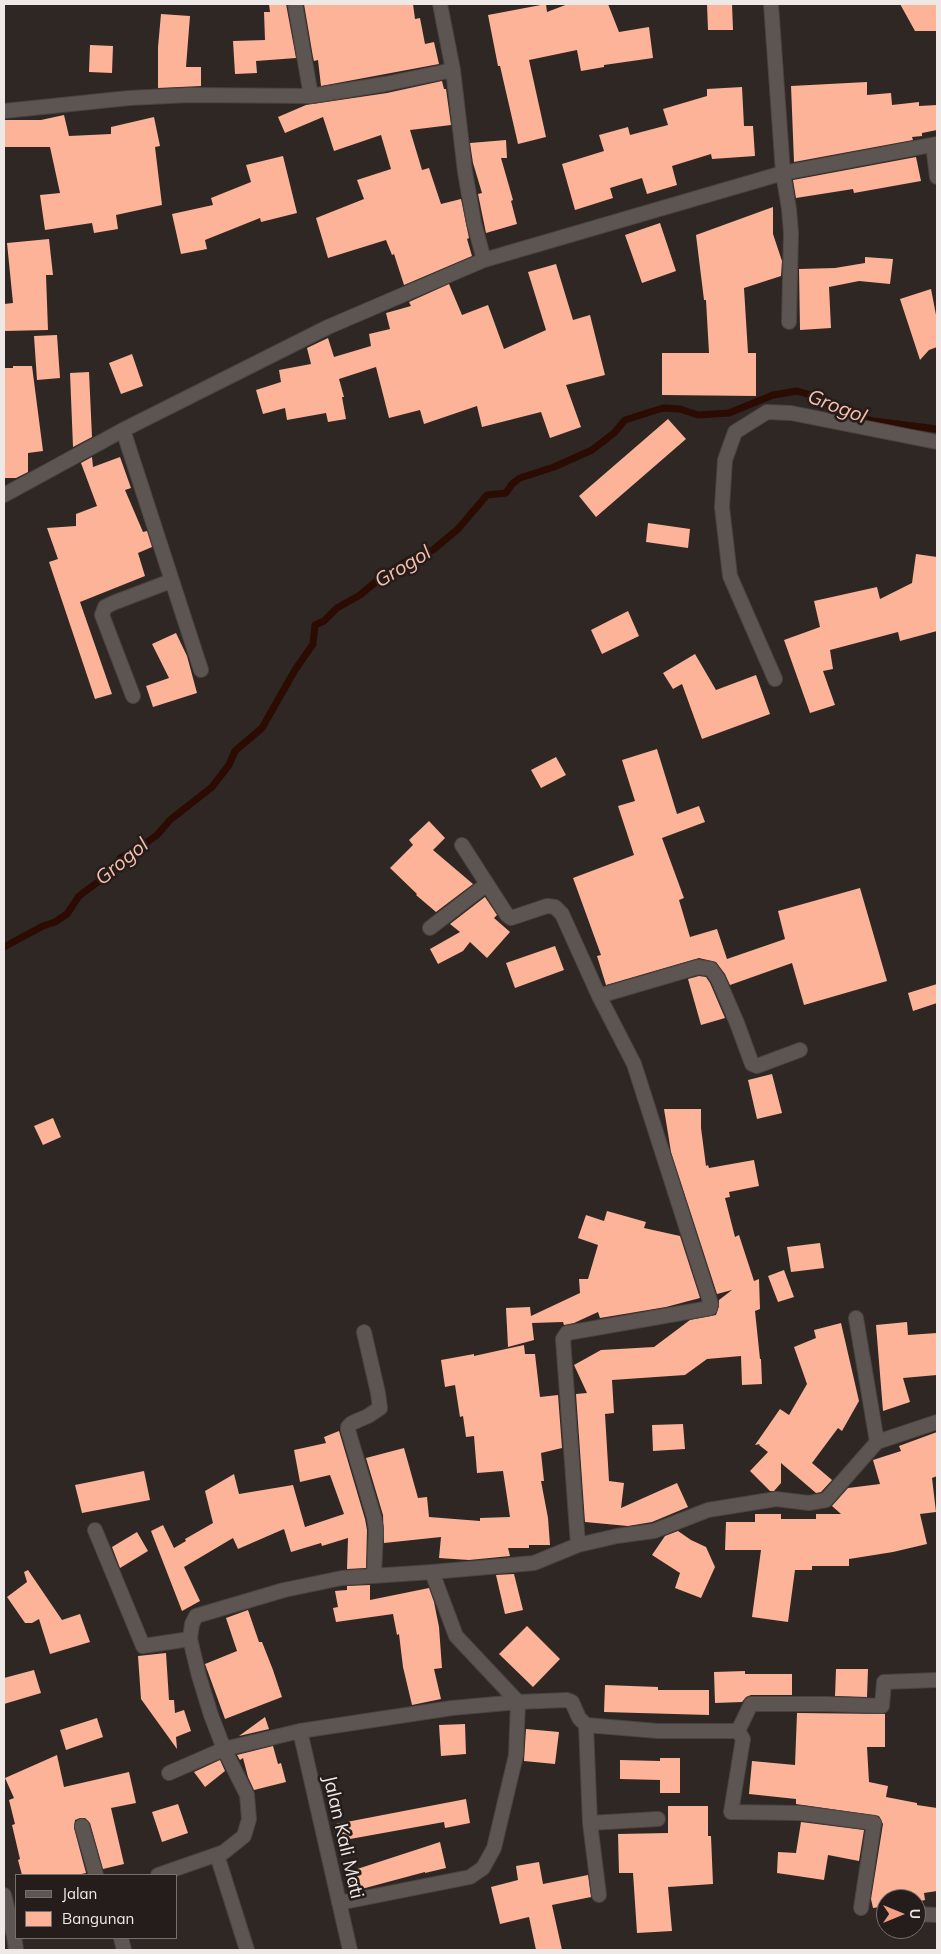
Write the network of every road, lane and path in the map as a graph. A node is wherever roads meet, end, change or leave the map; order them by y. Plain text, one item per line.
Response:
1 (295, 4) edge
2 (440, 4) edge
3 (771, 4) edge
4 (453, 70) junction
5 (311, 96) junction
6 (4, 111) edge
7 (935, 144) edge
8 (783, 173) junction
9 (937, 177) edge
10 (484, 260) junction
11 (790, 322) dead end
12 (123, 430) junction
13 (937, 442) edge
14 (4, 495) edge
15 (171, 581) junction
16 (202, 670) dead end
17 (775, 679) dead end
18 (133, 696) dead end
19 (462, 845) dead end
20 (487, 884) junction
21 (430, 928) dead end
22 (599, 996) junction
23 (800, 1050) dead end
24 (856, 1318) dead end
25 (364, 1332) dead end
26 (937, 1422) edge
27 (877, 1442) junction
28 (95, 1530) dead end
29 (578, 1545) junction
30 (432, 1572) junction
31 (374, 1576) junction
32 (190, 1638) junction
33 (937, 1680) edge
34 (518, 1702) junction
35 (586, 1725) junction
36 (300, 1731) junction
37 (738, 1731) junction
38 (224, 1749) junction
39 (169, 1773) dead end
40 (658, 1819) dead end
41 (590, 1823) junction
42 (82, 1826) dead end
43 (217, 1855) junction
44 (96, 1874) edge
45 (161, 1874) edge
46 (4, 1895) edge
47 (599, 1895) dead end
48 (339, 1903) junction
49 (862, 1908) dead end
50 (16, 1950) edge
51 (247, 1950) edge
52 (350, 1950) edge

1 - 5 street
2 - 4 street
3 - 8 street
4 - 5 street
4 - 10 street
5 - 6 street
7 - 8 street
7 - 9 street
8 - 10 street
8 - 11 street
10 - 12 street
12 - 14 street
12 - 15 street
13 - 17 street
15 - 16 street
15 - 18 street
19 - 20 street
20 - 21 street
20 - 22 street
22 - 23 street
22 - 29 street
24 - 27 street
25 - 31 street
26 - 27 street
27 - 29 street
28 - 32 street
29 - 30 street
30 - 31 street
30 - 34 street
31 - 32 street
32 - 38 street
33 - 37 street
34 - 35 street
34 - 36 street
34 - 48 street
35 - 37 street
35 - 41 street
36 - 38 street
36 - 48 street, Jalan Kali Mati
37 - 49 street
38 - 39 street
38 - 43 street
40 - 41 street
41 - 47 street
42 - 44 street
43 - 45 street
43 - 51 street
46 - 50 street
48 - 52 street, Jalan Kali Mati

